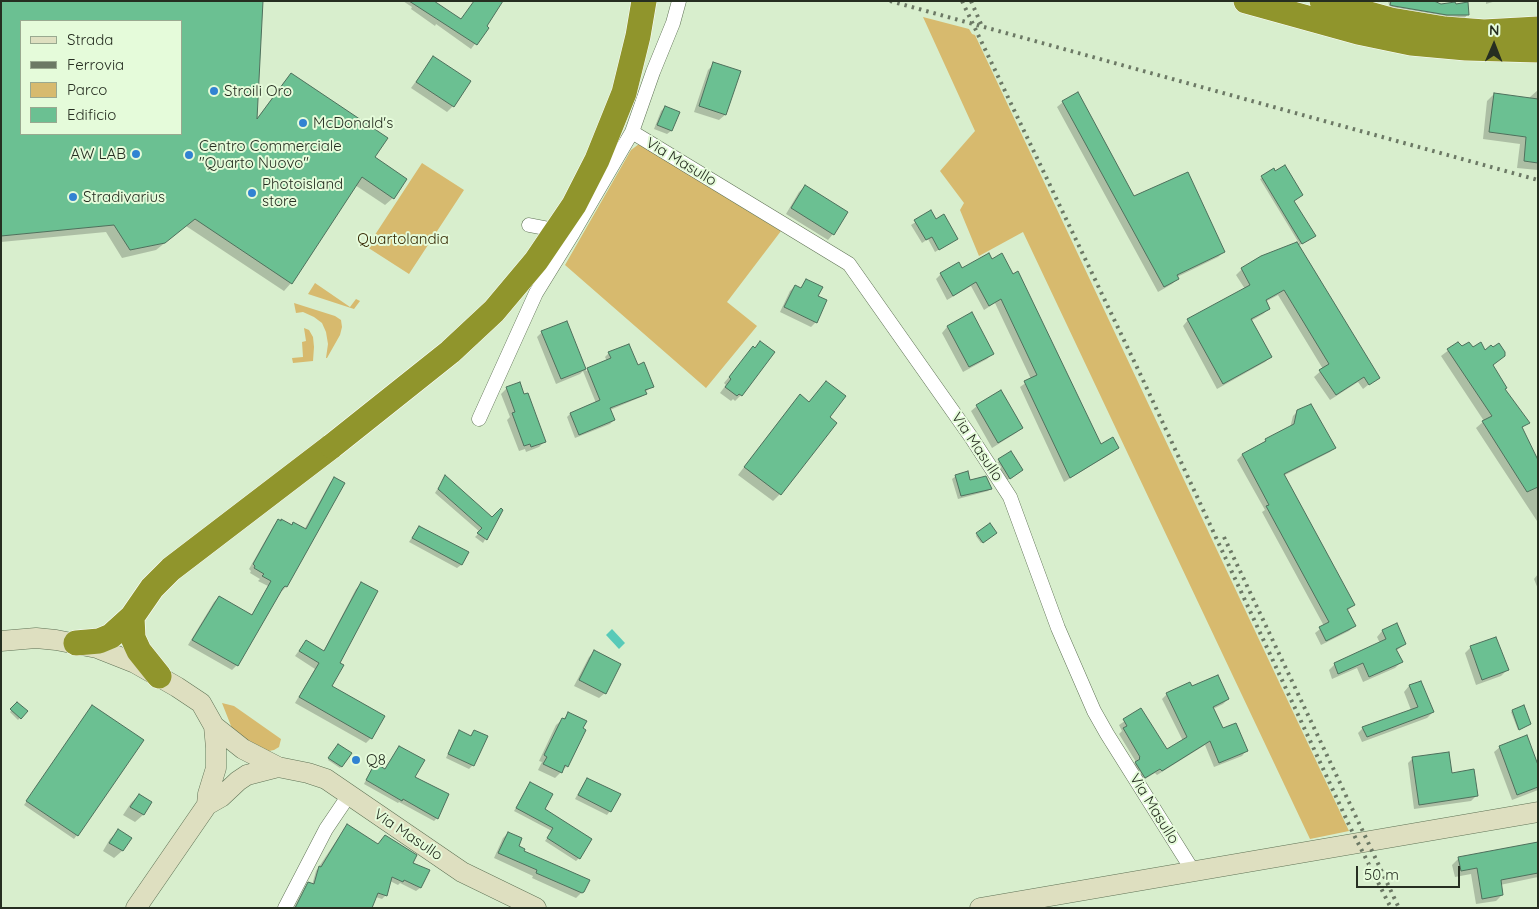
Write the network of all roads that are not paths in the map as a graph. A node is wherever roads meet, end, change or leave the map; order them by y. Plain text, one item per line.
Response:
1 (644, 1) edge
2 (679, 1) edge
3 (1246, 1) edge
4 (1322, 1) edge
5 (1538, 29) edge
6 (1538, 50) edge
7 (632, 132) junction
8 (529, 225) dead end
9 (573, 233) junction
10 (479, 419) dead end
11 (132, 617) junction
12 (1, 641) edge
13 (76, 643) junction
14 (159, 676) junction
15 (214, 726) junction
16 (278, 767) junction
17 (349, 795) junction
18 (206, 805) junction
19 (1538, 812) edge
20 (1193, 871) junction
21 (136, 908) edge
22 (286, 908) edge
23 (536, 908) edge
24 (980, 908) edge

1 - 11 highway, bridge
2 - 7 street
3 - 6 highway
4 - 5 highway
7 - 9 street
7 - 20 street, Via Masullo
8 - 9 street
9 - 10 street
11 - 13 highway
11 - 14 highway
12 - 13 main road, Via Masullo
13 - 14 main road, Via Masullo
14 - 15 main road, Via Masullo
15 - 16 main road, Via Masullo
15 - 18 main road, Via Masullo
16 - 17 main road, Via Masullo
16 - 18 main road, Via Masullo
17 - 22 street
17 - 23 main road, Via Masullo
18 - 21 main road, Via Masullo
19 - 20 main road
20 - 24 main road

